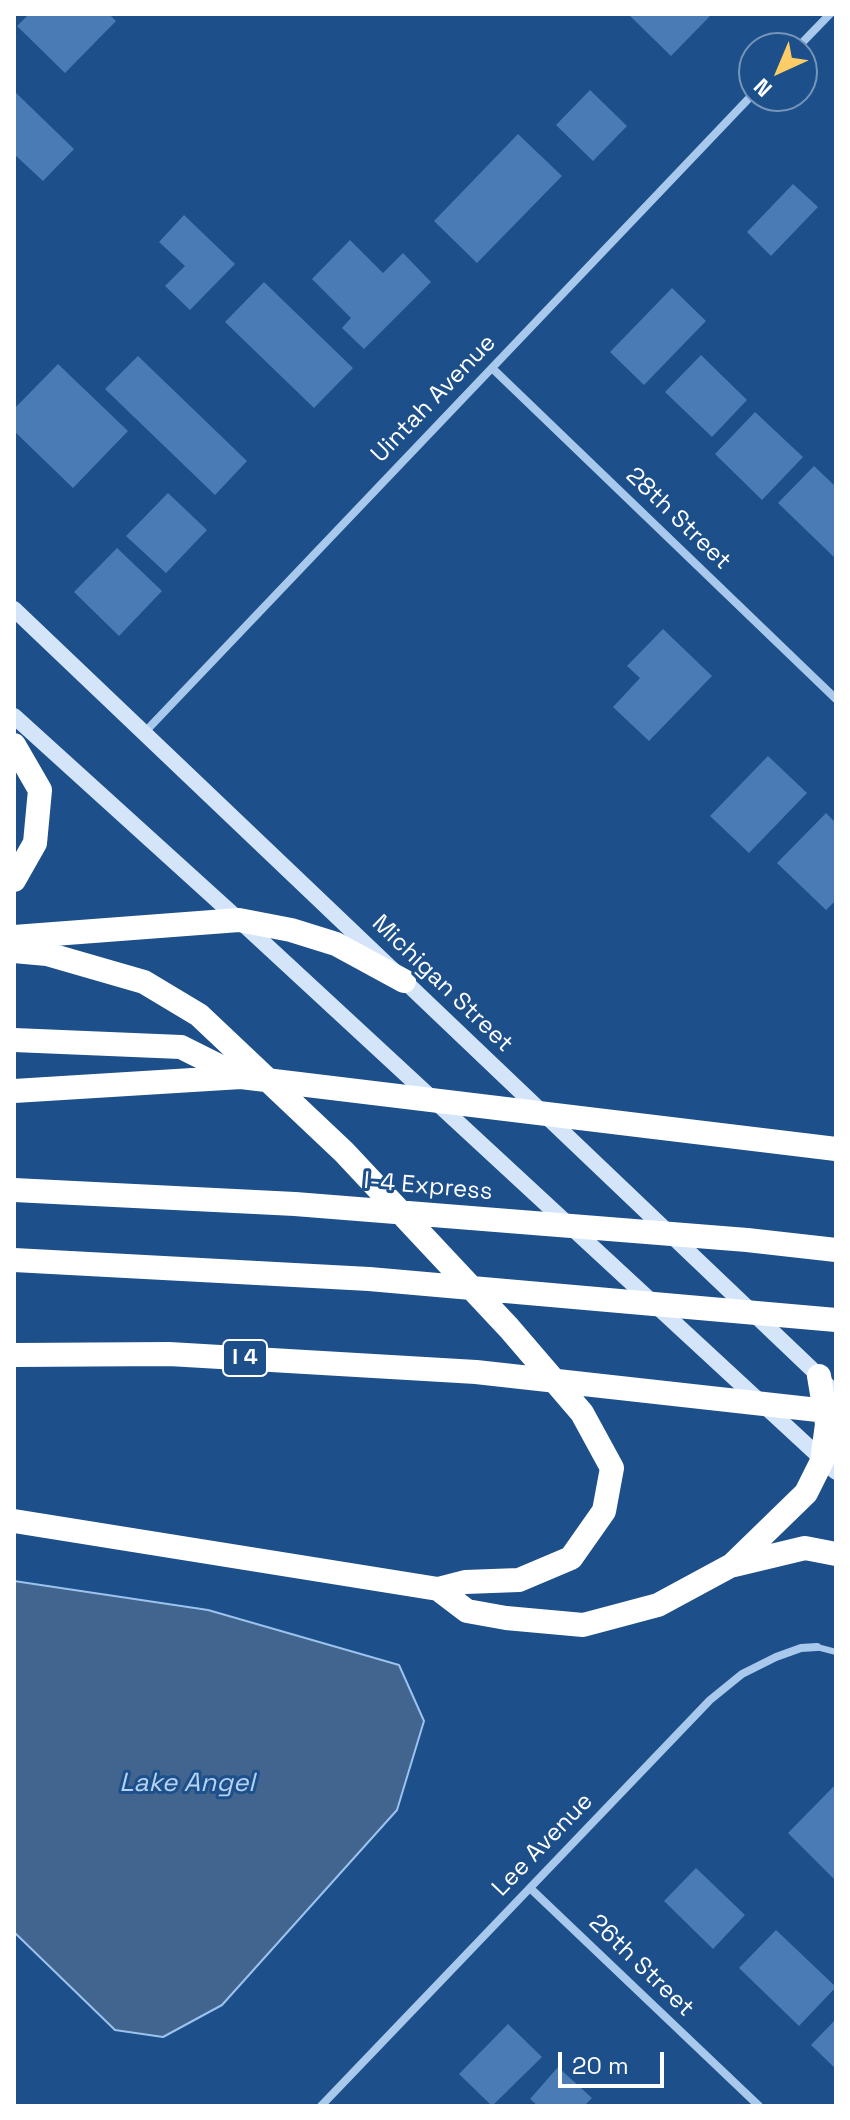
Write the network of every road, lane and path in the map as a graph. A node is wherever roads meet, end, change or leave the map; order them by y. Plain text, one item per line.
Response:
1 (830, 14) edge
2 (813, 32) edge
3 (738, 110) edge
4 (492, 368) junction
5 (14, 609) edge
6 (836, 699) edge
7 (14, 716) edge
8 (144, 733) junction
9 (14, 745) edge
10 (14, 880) edge
11 (239, 920) junction
12 (14, 937) edge
13 (14, 951) edge
14 (404, 981) junction
15 (14, 1040) edge
16 (241, 1077) junction
17 (14, 1091) edge
18 (836, 1149) edge
19 (14, 1190) edge
20 (836, 1250) edge
21 (14, 1260) edge
22 (836, 1320) edge
23 (14, 1355) edge
24 (819, 1376) junction
25 (836, 1395) edge
26 (836, 1412) edge
27 (829, 1467) edge
28 (14, 1521) edge
29 (836, 1554) edge
30 (732, 1565) junction
31 (438, 1589) junction
32 (817, 1647) joint
33 (836, 1652) edge
34 (530, 1888) junction
35 (321, 2106) edge
36 (759, 2106) edge

1 - 2 street
3 - 4 street, Uintah Avenue
4 - 6 street, 28th Street
4 - 8 street, Uintah Avenue
5 - 8 main road, Michigan Street
7 - 11 main road
8 - 14 main road, Michigan Street
9 - 10 highway
11 - 12 highway
11 - 14 highway
11 - 27 main road
13 - 31 highway
14 - 24 main road, Michigan Street
15 - 16 highway
16 - 17 highway
16 - 18 highway
19 - 20 highway, I-4 Express
21 - 22 highway
23 - 26 highway, I 4
24 - 25 main road, Michigan Street
24 - 27 highway
27 - 30 highway
28 - 31 highway
29 - 30 highway
30 - 31 highway
32 - 33 lane
32 - 34 street, Lee Avenue
34 - 35 street, Lee Avenue
34 - 36 street, 26th Street

